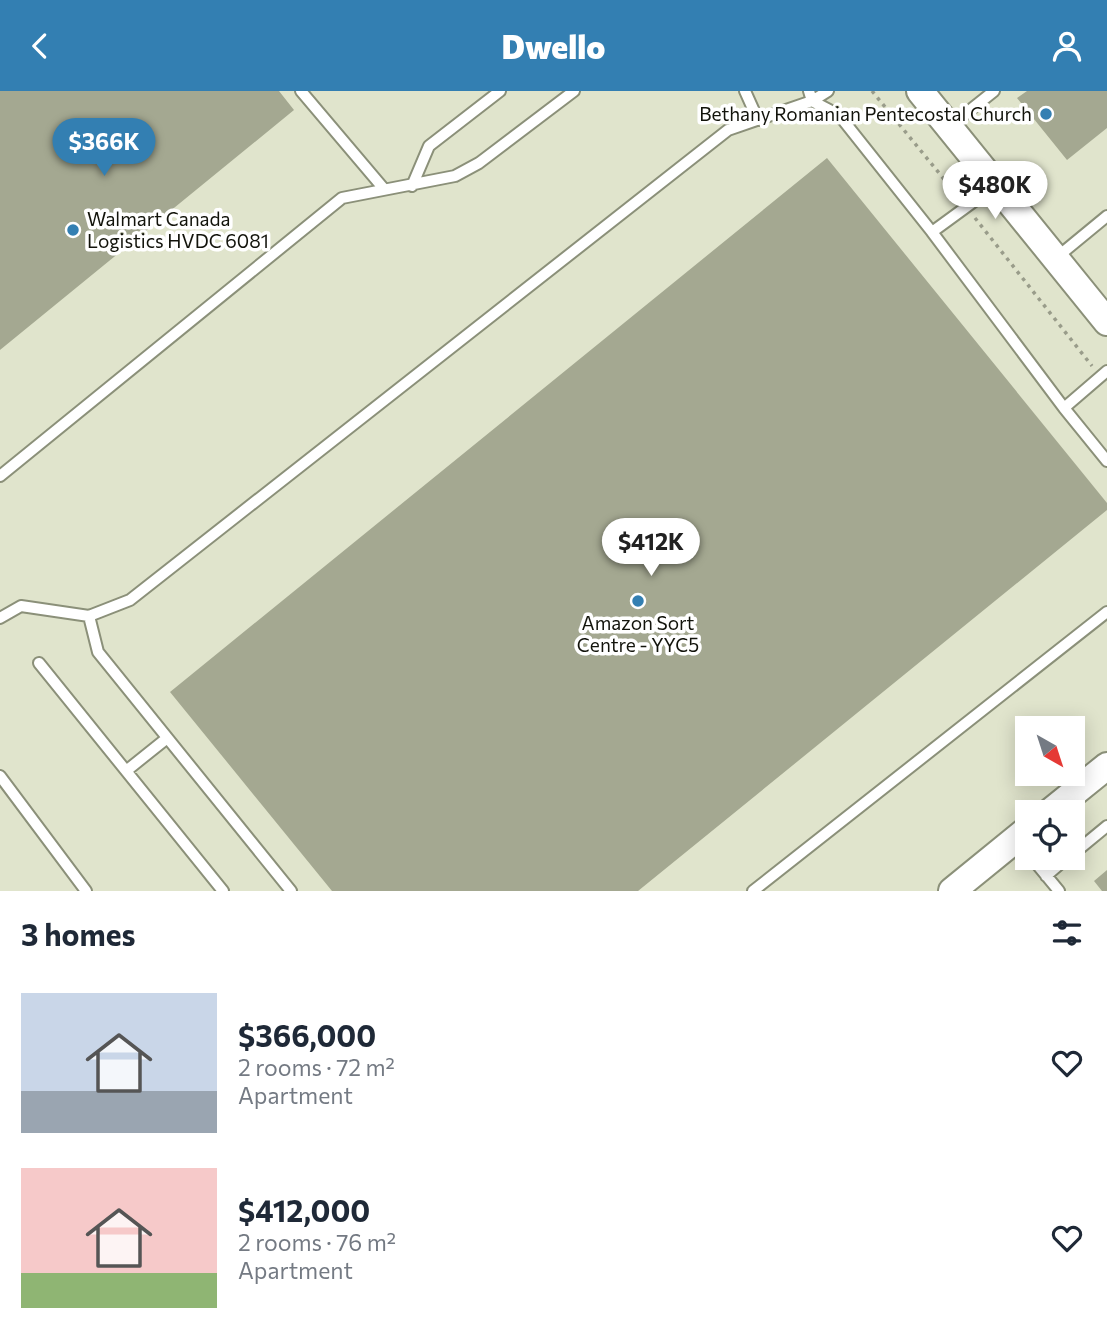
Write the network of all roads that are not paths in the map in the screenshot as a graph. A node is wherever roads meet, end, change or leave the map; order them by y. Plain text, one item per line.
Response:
1 (301, 91) edge
2 (500, 91) edge
3 (574, 91) edge
4 (745, 91) edge
5 (828, 91) edge
6 (920, 91) edge
7 (994, 91) edge
8 (811, 96) edge
9 (758, 120) junction
10 (950, 127) junction
11 (412, 185) junction
12 (996, 185) junction
13 (384, 189) junction
14 (1107, 216) edge
15 (932, 232) junction
16 (1056, 258) junction
17 (1107, 322) edge
18 (1101, 371) edge
19 (1064, 408) junction
20 (1107, 461) edge
21 (0, 476) edge
22 (1107, 612) edge
23 (89, 616) junction
24 (0, 618) edge
25 (39, 663) dead end
26 (166, 739) junction
27 (1107, 766) edge
28 (126, 771) junction
29 (0, 776) edge
30 (1065, 800) edge
31 (1107, 826) edge
32 (1085, 844) edge
33 (1015, 851) edge
34 (1042, 870) edge
35 (1053, 870) edge
36 (1046, 876) junction
37 (86, 891) edge
38 (223, 891) edge
39 (291, 891) edge
40 (753, 891) edge
41 (952, 891) edge
42 (1059, 891) edge

1 - 13 lane
2 - 11 lane
3 - 11 lane
4 - 9 lane
5 - 8 lane
6 - 10 street
7 - 10 lane
8 - 9 lane
8 - 15 lane
9 - 23 lane
10 - 12 street
11 - 13 lane
12 - 15 lane
12 - 16 street
13 - 21 lane
14 - 16 lane
15 - 19 lane
16 - 17 street
18 - 19 lane
19 - 20 lane
22 - 40 lane
23 - 24 lane
23 - 26 lane
25 - 28 lane
26 - 28 lane
26 - 39 lane
27 - 30 street
28 - 38 lane
29 - 37 lane
31 - 32 lane
33 - 41 street
34 - 36 lane
35 - 36 lane
36 - 42 lane

